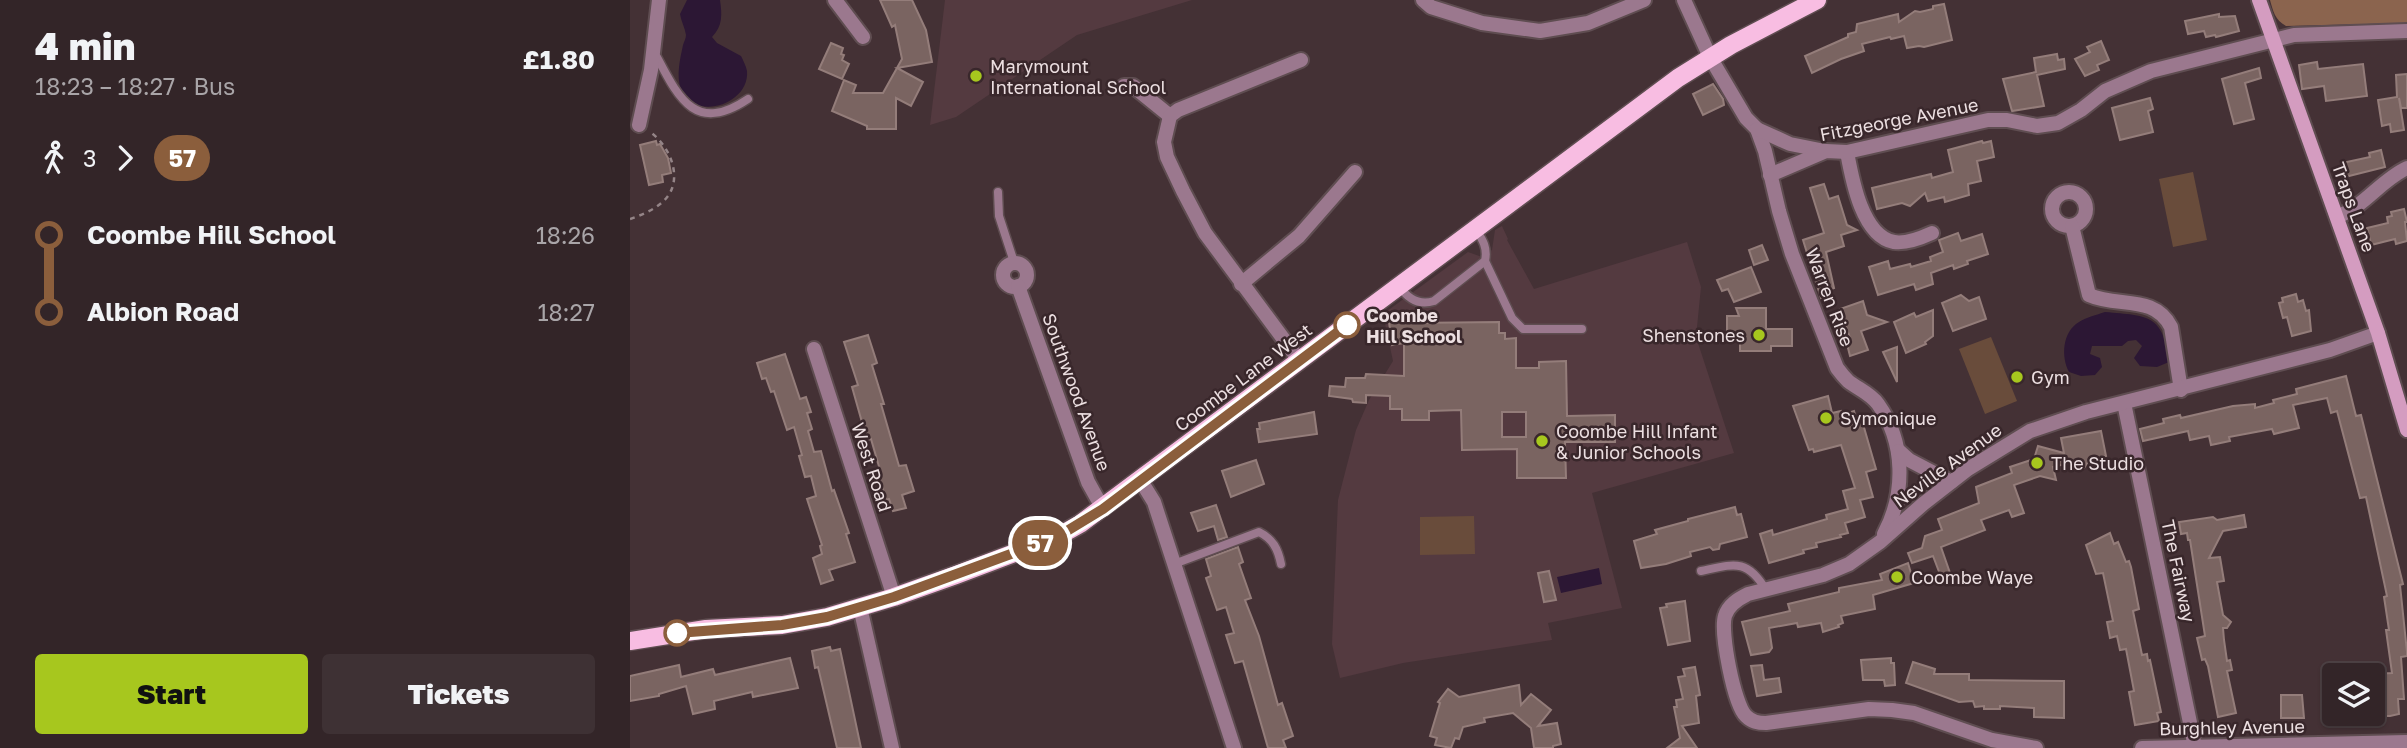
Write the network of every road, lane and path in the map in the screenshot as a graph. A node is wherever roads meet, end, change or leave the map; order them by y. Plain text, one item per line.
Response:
1 (659, 0) edge
2 (835, 0) edge
3 (1423, 0) edge
4 (1644, 0) edge
5 (1684, 0) edge
6 (1817, 0) edge
7 (2259, 0) edge
8 (2407, 31) edge
9 (863, 37) dead end
10 (2273, 41) junction
11 (653, 55) junction
12 (1710, 57) junction
13 (1301, 60) dead end
14 (1124, 86) dead end
15 (748, 99) dead end
16 (1170, 116) junction
17 (639, 125) joint
18 (1757, 129) junction
19 (1826, 151) junction
20 (1847, 152) junction
21 (2407, 168) edge
22 (1355, 172) dead end
23 (1770, 175) junction
24 (998, 192) dead end
25 (2337, 217) junction
26 (630, 219) edge
27 (2072, 226) dead end
28 (1475, 228) junction
29 (1932, 233) dead end
30 (1485, 261) junction
31 (1014, 262) joint
32 (1241, 284) junction
33 (1398, 286) junction
34 (1582, 329) dead end
35 (2378, 333) junction
36 (814, 349) dead end
37 (1300, 360) junction
38 (2181, 390) junction
39 (2124, 403) junction
40 (2407, 429) edge
41 (1899, 451) junction
42 (1141, 481) junction
43 (1951, 482) junction
44 (1103, 509) junction
45 (1880, 542) junction
46 (1174, 564) junction
47 (1280, 564) dead end
48 (1701, 571) dead end
49 (1766, 590) junction
50 (894, 597) junction
51 (860, 607) junction
52 (630, 641) edge
53 (2407, 742) edge
54 (2195, 747) edge
55 (892, 748) edge
56 (1234, 748) edge
57 (2036, 748) edge
58 (2142, 748) edge

1 - 11 street
2 - 9 street
3 - 4 street
5 - 12 street, Warren Rise
6 - 12 main road, Coombe Lane West
7 - 10 main road, Traps Lane
8 - 10 street
10 - 20 street, Fitzgeorge Avenue
10 - 25 main road, Traps Lane
11 - 15 lane
11 - 17 street
12 - 18 street, Warren Rise
12 - 28 main road, Coombe Lane West
13 - 16 street
14 - 16 street
16 - 32 street
17 - 26 path
18 - 19 street
18 - 23 street, Warren Rise
19 - 20 street, Fitzgeorge Avenue
19 - 23 street, Fitzgeorge Avenue
20 - 29 street
21 - 25 street
22 - 32 street
23 - 41 street, Warren Rise
24 - 31 lane
25 - 35 main road, Traps Lane
27 - 38 street
28 - 30 lane
28 - 33 main road, Coombe Lane West
30 - 33 lane
30 - 34 lane
31 - 44 street, Southwood Avenue
32 - 37 street
33 - 37 main road, Coombe Lane West
35 - 38 street, Neville Avenue
35 - 40 main road, Traps Lane
36 - 50 street, West Road
37 - 42 main road, Coombe Lane West
38 - 39 street, Neville Avenue
39 - 43 street, Neville Avenue
39 - 54 street, The Fairway
41 - 43 street
41 - 45 street, Warren Rise
42 - 44 main road, Coombe Lane West
42 - 46 street
43 - 45 street, Neville Avenue
44 - 50 main road, Coombe Lane West
45 - 49 street, Neville Avenue
46 - 47 lane
46 - 56 street
48 - 49 lane
49 - 57 street, Neville Avenue
50 - 51 main road, Coombe Lane West
51 - 52 main road, Coombe Lane West
51 - 55 street
53 - 54 street, Burghley Avenue
54 - 58 street, Burghley Avenue

